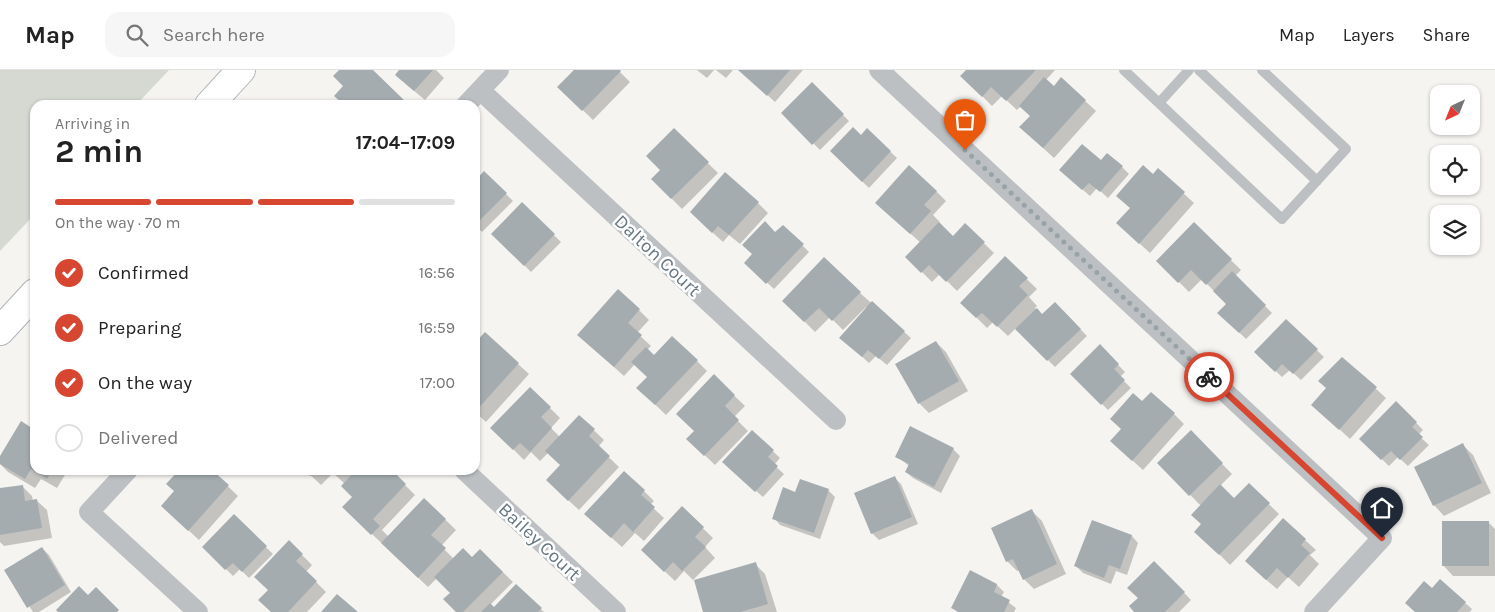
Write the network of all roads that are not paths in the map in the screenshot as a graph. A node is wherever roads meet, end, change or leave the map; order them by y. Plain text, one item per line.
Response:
1 (241, 70) edge
2 (499, 70) edge
3 (879, 70) edge
4 (1124, 70) edge
5 (1189, 70) edge
6 (1199, 70) edge
7 (1262, 70) edge
8 (480, 90) junction
9 (214, 100) edge
10 (471, 100) edge
11 (1159, 103) junction
12 (1317, 181) junction
13 (30, 298) edge
14 (0, 331) edge
15 (836, 420) dead end
16 (123, 475) edge
17 (469, 475) edge
18 (198, 612) edge
19 (616, 612) edge
20 (1314, 612) edge

1 - 9 street
2 - 8 street
3 - 20 street
4 - 11 lane
5 - 11 lane
6 - 12 lane
7 - 12 lane
8 - 10 street
8 - 15 street, Dalton Court
11 - 12 lane
13 - 14 street
16 - 18 street
17 - 19 street, Bailey Court

